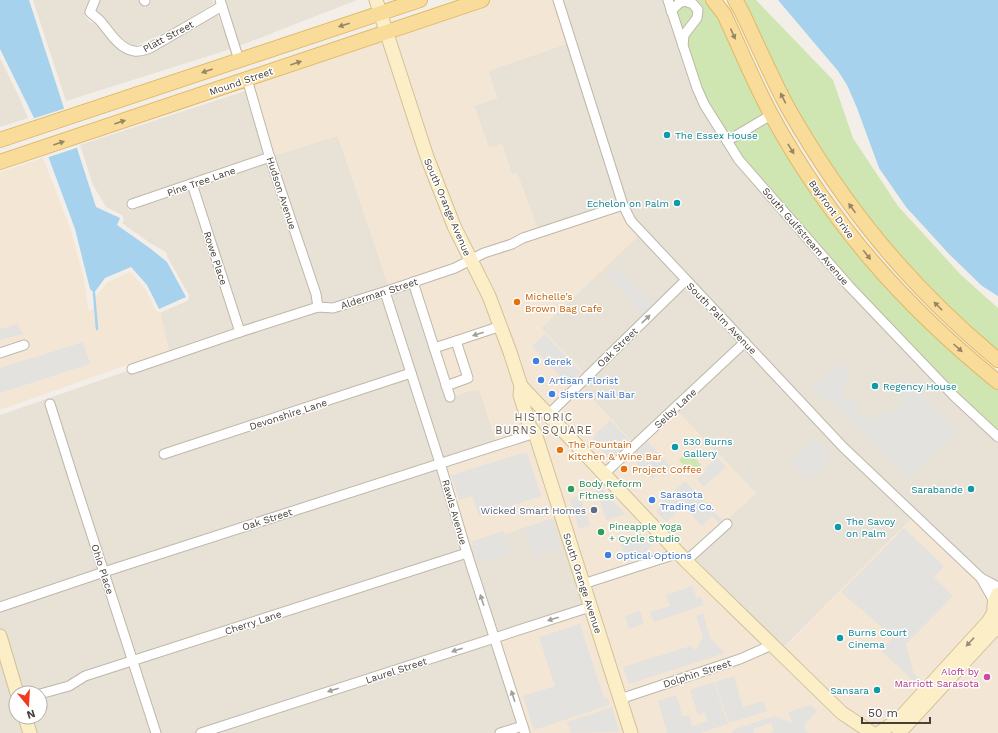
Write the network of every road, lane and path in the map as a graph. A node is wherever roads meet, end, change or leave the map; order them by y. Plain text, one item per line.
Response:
1 (95, 0) edge
2 (420, 0) edge
3 (454, 0) edge
4 (482, 0) edge
5 (558, 0) edge
6 (668, 0) edge
7 (713, 0) edge
8 (735, 0) edge
9 (221, 3) edge
10 (671, 11) junction
11 (382, 17) edge
12 (683, 49) junction
13 (239, 60) junction
14 (247, 79) junction
15 (213, 90) junction
16 (771, 115) junction
17 (0, 140) edge
18 (727, 141) junction
19 (270, 157) junction
20 (0, 162) edge
21 (192, 184) junction
22 (132, 204) dead end
23 (623, 205) junction
24 (471, 260) junction
25 (686, 280) junction
26 (413, 282) junction
27 (385, 292) junction
28 (318, 307) junction
29 (501, 326) junction
30 (240, 332) junction
31 (456, 341) junction
32 (745, 342) junction
33 (24, 345) dead end
34 (434, 348) junction
35 (0, 353) edge
36 (998, 360) edge
37 (132, 369) dead end
38 (411, 373) junction
39 (998, 382) edge
40 (446, 386) junction
41 (523, 388) junction
42 (450, 397) dead end
43 (50, 404) dead end
44 (548, 415) junction
45 (535, 433) junction
46 (998, 437) edge
47 (164, 454) dead end
48 (440, 463) junction
49 (604, 474) junction
50 (727, 524) dead end
51 (467, 553) junction
52 (682, 557) junction
53 (104, 572) junction
54 (981, 578) junction
55 (583, 584) junction
56 (998, 587) edge
57 (996, 606) edge
58 (0, 607) edge
59 (590, 607) junction
60 (998, 628) edge
61 (0, 636) edge
62 (494, 638) junction
63 (772, 644) junction
64 (132, 661) junction
65 (15, 685) edge
66 (48, 692) edge
67 (620, 699) junction
68 (842, 713) junction
69 (524, 730) edge
70 (156, 733) edge
71 (201, 733) edge
72 (500, 733) edge
73 (631, 733) edge
74 (854, 733) edge
75 (872, 733) edge
76 (879, 733) edge
77 (899, 733) edge

1 - 9 street, Platt Street
2 - 11 main road, Mound Street
3 - 11 main road
4 - 11 main road, Mound Street
5 - 23 street, South Palm Avenue
6 - 10 street, South Gulfstream Avenue
7 -> 16 main road, Bayfront Drive
36 -> 8 main road, Bayfront Drive
9 - 13 street
10 - 12 street, South Gulfstream Avenue
10 - 12 street
11 -> 13 main road, Mound Street
14 -> 11 main road, Mound Street
11 - 24 street, South Orange Avenue
12 - 18 street, South Gulfstream Avenue
13 - 15 main road
13 -> 17 main road, Mound Street
14 - 15 main road, Mound Street
14 - 19 street, Hudson Avenue
20 -> 15 main road, Mound Street
16 - 18 street
16 -> 39 main road, Bayfront Drive
18 - 46 street, South Gulfstream Avenue
19 - 21 street, Pine Tree Lane
19 - 28 street, Hudson Avenue
21 - 22 street, Pine Tree Lane
21 - 30 street, Rowe Place
23 - 24 street, Alderman Street
23 - 25 street, South Palm Avenue
24 - 26 street, Alderman Street
24 - 29 street, South Orange Avenue
25 - 32 street, South Palm Avenue
44 -> 25 street, Oak Street
26 - 27 street, Alderman Street
26 - 34 street
27 - 28 street, Alderman Street
27 - 38 street, Rawls Avenue
28 - 30 street, Alderman Street
29 -> 31 street
29 - 41 street, South Orange Avenue
30 - 37 street, Alderman Street
31 - 34 street
31 - 40 street
32 - 49 street, Selby Lane
32 - 54 street, South Palm Avenue
33 - 35 street
34 - 40 street
38 - 47 street, Devonshire Lane
38 - 48 street, Rawls Avenue
40 - 42 street
41 - 44 street
41 - 45 street, South Orange Avenue
43 - 53 street, Ohio Place
44 - 49 street
45 - 48 street, Oak Street
45 - 55 street, South Orange Avenue
48 - 51 street, Rawls Avenue
48 - 53 street, Oak Street
49 - 52 street
50 - 52 street
62 -> 51 street, Rawls Avenue
51 - 64 street, Cherry Lane
52 - 55 street
52 - 63 street
53 - 58 street, Oak Street
53 - 64 street, Ohio Place
54 - 56 street, South Palm Avenue
54 - 57 street, South Palm Avenue
55 - 59 street, South Orange Avenue
57 -> 76 street
59 -> 62 street, Laurel Street
59 - 67 street, South Orange Avenue
60 - 77 street
61 - 65 street
69 -> 62 street, Rawls Avenue
62 -> 71 street, Laurel Street
63 - 67 street, Dolphin Street
63 - 68 street
64 - 66 street, Cherry Lane
64 - 70 street, Ohio Place
67 - 73 street, South Orange Avenue
68 - 74 street
68 - 75 street
69 - 72 street

